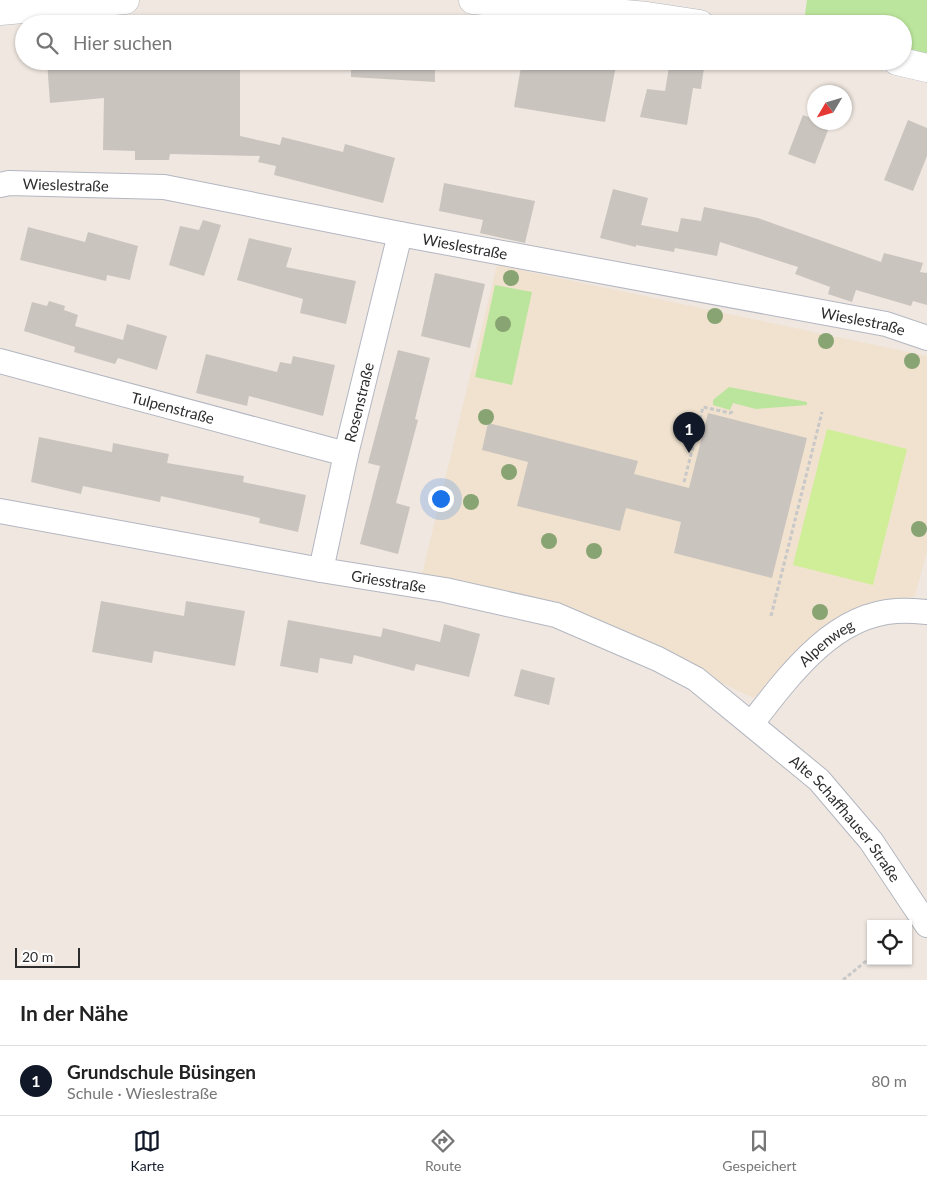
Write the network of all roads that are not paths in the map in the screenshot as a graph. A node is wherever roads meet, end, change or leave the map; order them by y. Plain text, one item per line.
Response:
1 (124, 0) edge
2 (473, 0) edge
3 (0, 11) edge
4 (636, 15) edge
5 (912, 64) edge
6 (927, 68) edge
7 (0, 185) edge
8 (400, 234) junction
9 (927, 338) edge
10 (0, 361) edge
11 (346, 454) junction
12 (0, 511) edge
13 (321, 570) junction
14 (927, 612) edge
15 (752, 723) junction
16 (927, 925) edge

1 - 3 main road
2 - 4 main road
5 - 6 main road
7 - 8 street, Wieslestraße
8 - 9 street, Wieslestraße
8 - 11 street, Rosenstraße
10 - 11 street, Tulpenstraße
11 - 13 street, Rosenstraße
12 - 13 street, Griesstraße
13 - 15 street, Griesstraße
14 - 15 street, Alpenweg
15 - 16 street, Alte Schaffhauser Straße

